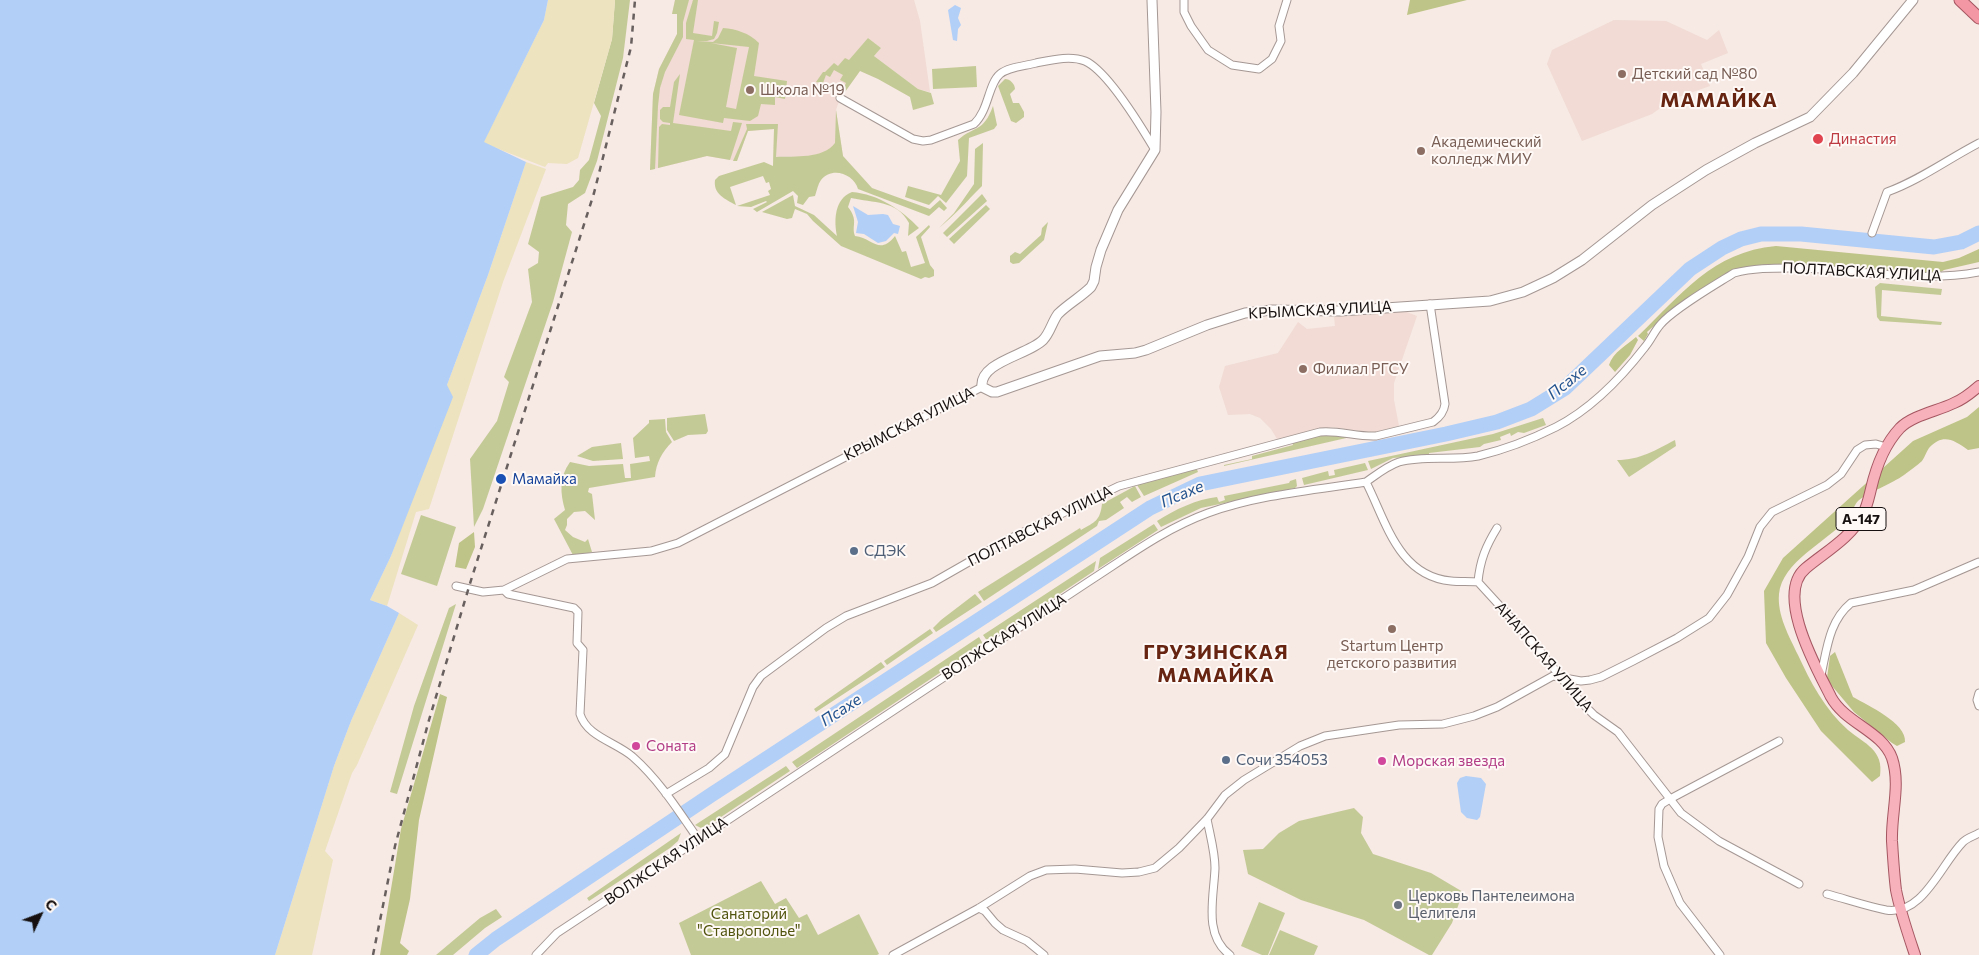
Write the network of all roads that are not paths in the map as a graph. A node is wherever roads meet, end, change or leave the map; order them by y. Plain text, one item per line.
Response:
1 (1152, 0) edge
2 (1184, 0) edge
3 (1287, 0) edge
4 (1913, 0) edge
5 (1960, 2) edge
6 (1979, 18) edge
7 (840, 98) dead end
8 (1979, 143) edge
9 (1155, 150) junction
10 (1872, 234) dead end
11 (1979, 272) edge
12 (1430, 304) junction
13 (1979, 386) edge
14 (982, 387) junction
15 (1886, 447) junction
16 (1366, 482) junction
17 (1497, 528) dead end
18 (1979, 562) edge
19 (1478, 582) junction
20 (456, 586) dead end
21 (504, 590) junction
22 (1821, 675) junction
23 (1561, 676) junction
24 (1979, 693) edge
25 (1979, 706) edge
26 (1779, 741) dead end
27 (666, 794) junction
28 (1670, 799) junction
29 (1208, 819) junction
30 (1979, 833) edge
31 (698, 839) junction
32 (1799, 884) dead end
33 (1827, 894) dead end
34 (979, 908) junction
35 (1901, 909) junction
36 (536, 955) edge
37 (893, 955) edge
38 (1044, 955) edge
39 (1230, 955) edge
40 (1720, 955) edge
41 (1915, 955) edge

1 - 9 street
2 - 3 street
4 - 12 street, КРЫМСКАЯ УЛИЦА
5 - 6 highway
7 - 9 street
8 - 10 street
9 - 14 street
11 - 16 street, ПОЛТАВСКАЯ УЛИЦА
12 - 14 street, КРЫМСКАЯ УЛИЦА
12 - 27 street, ПОЛТАВСКАЯ УЛИЦА
13 - 15 main road, А-147
14 - 21 street, КРЫМСКАЯ УЛИЦА
15 - 22 main road, А-147
15 - 23 street
16 - 19 street
16 - 31 street, ВОЛЖСКАЯ УЛИЦА
17 - 19 street
18 - 22 street
19 - 23 street, АНАПСКАЯ УЛИЦА
20 - 21 street, КРЫМСКАЯ УЛИЦА
21 - 27 street, КРЫМСКАЯ УЛИЦА
22 - 35 main road
23 - 28 street, АНАПСКАЯ УЛИЦА
23 - 29 street
24 - 25 street
26 - 28 street
27 - 31 street, КРЫМСКАЯ УЛИЦА
28 - 32 street, АНАПСКАЯ УЛИЦА
28 - 40 street
29 - 34 street
29 - 39 street
30 - 35 street
31 - 36 street, ВОЛЖСКАЯ УЛИЦА
33 - 35 street
34 - 37 street
34 - 38 street
35 - 41 main road

